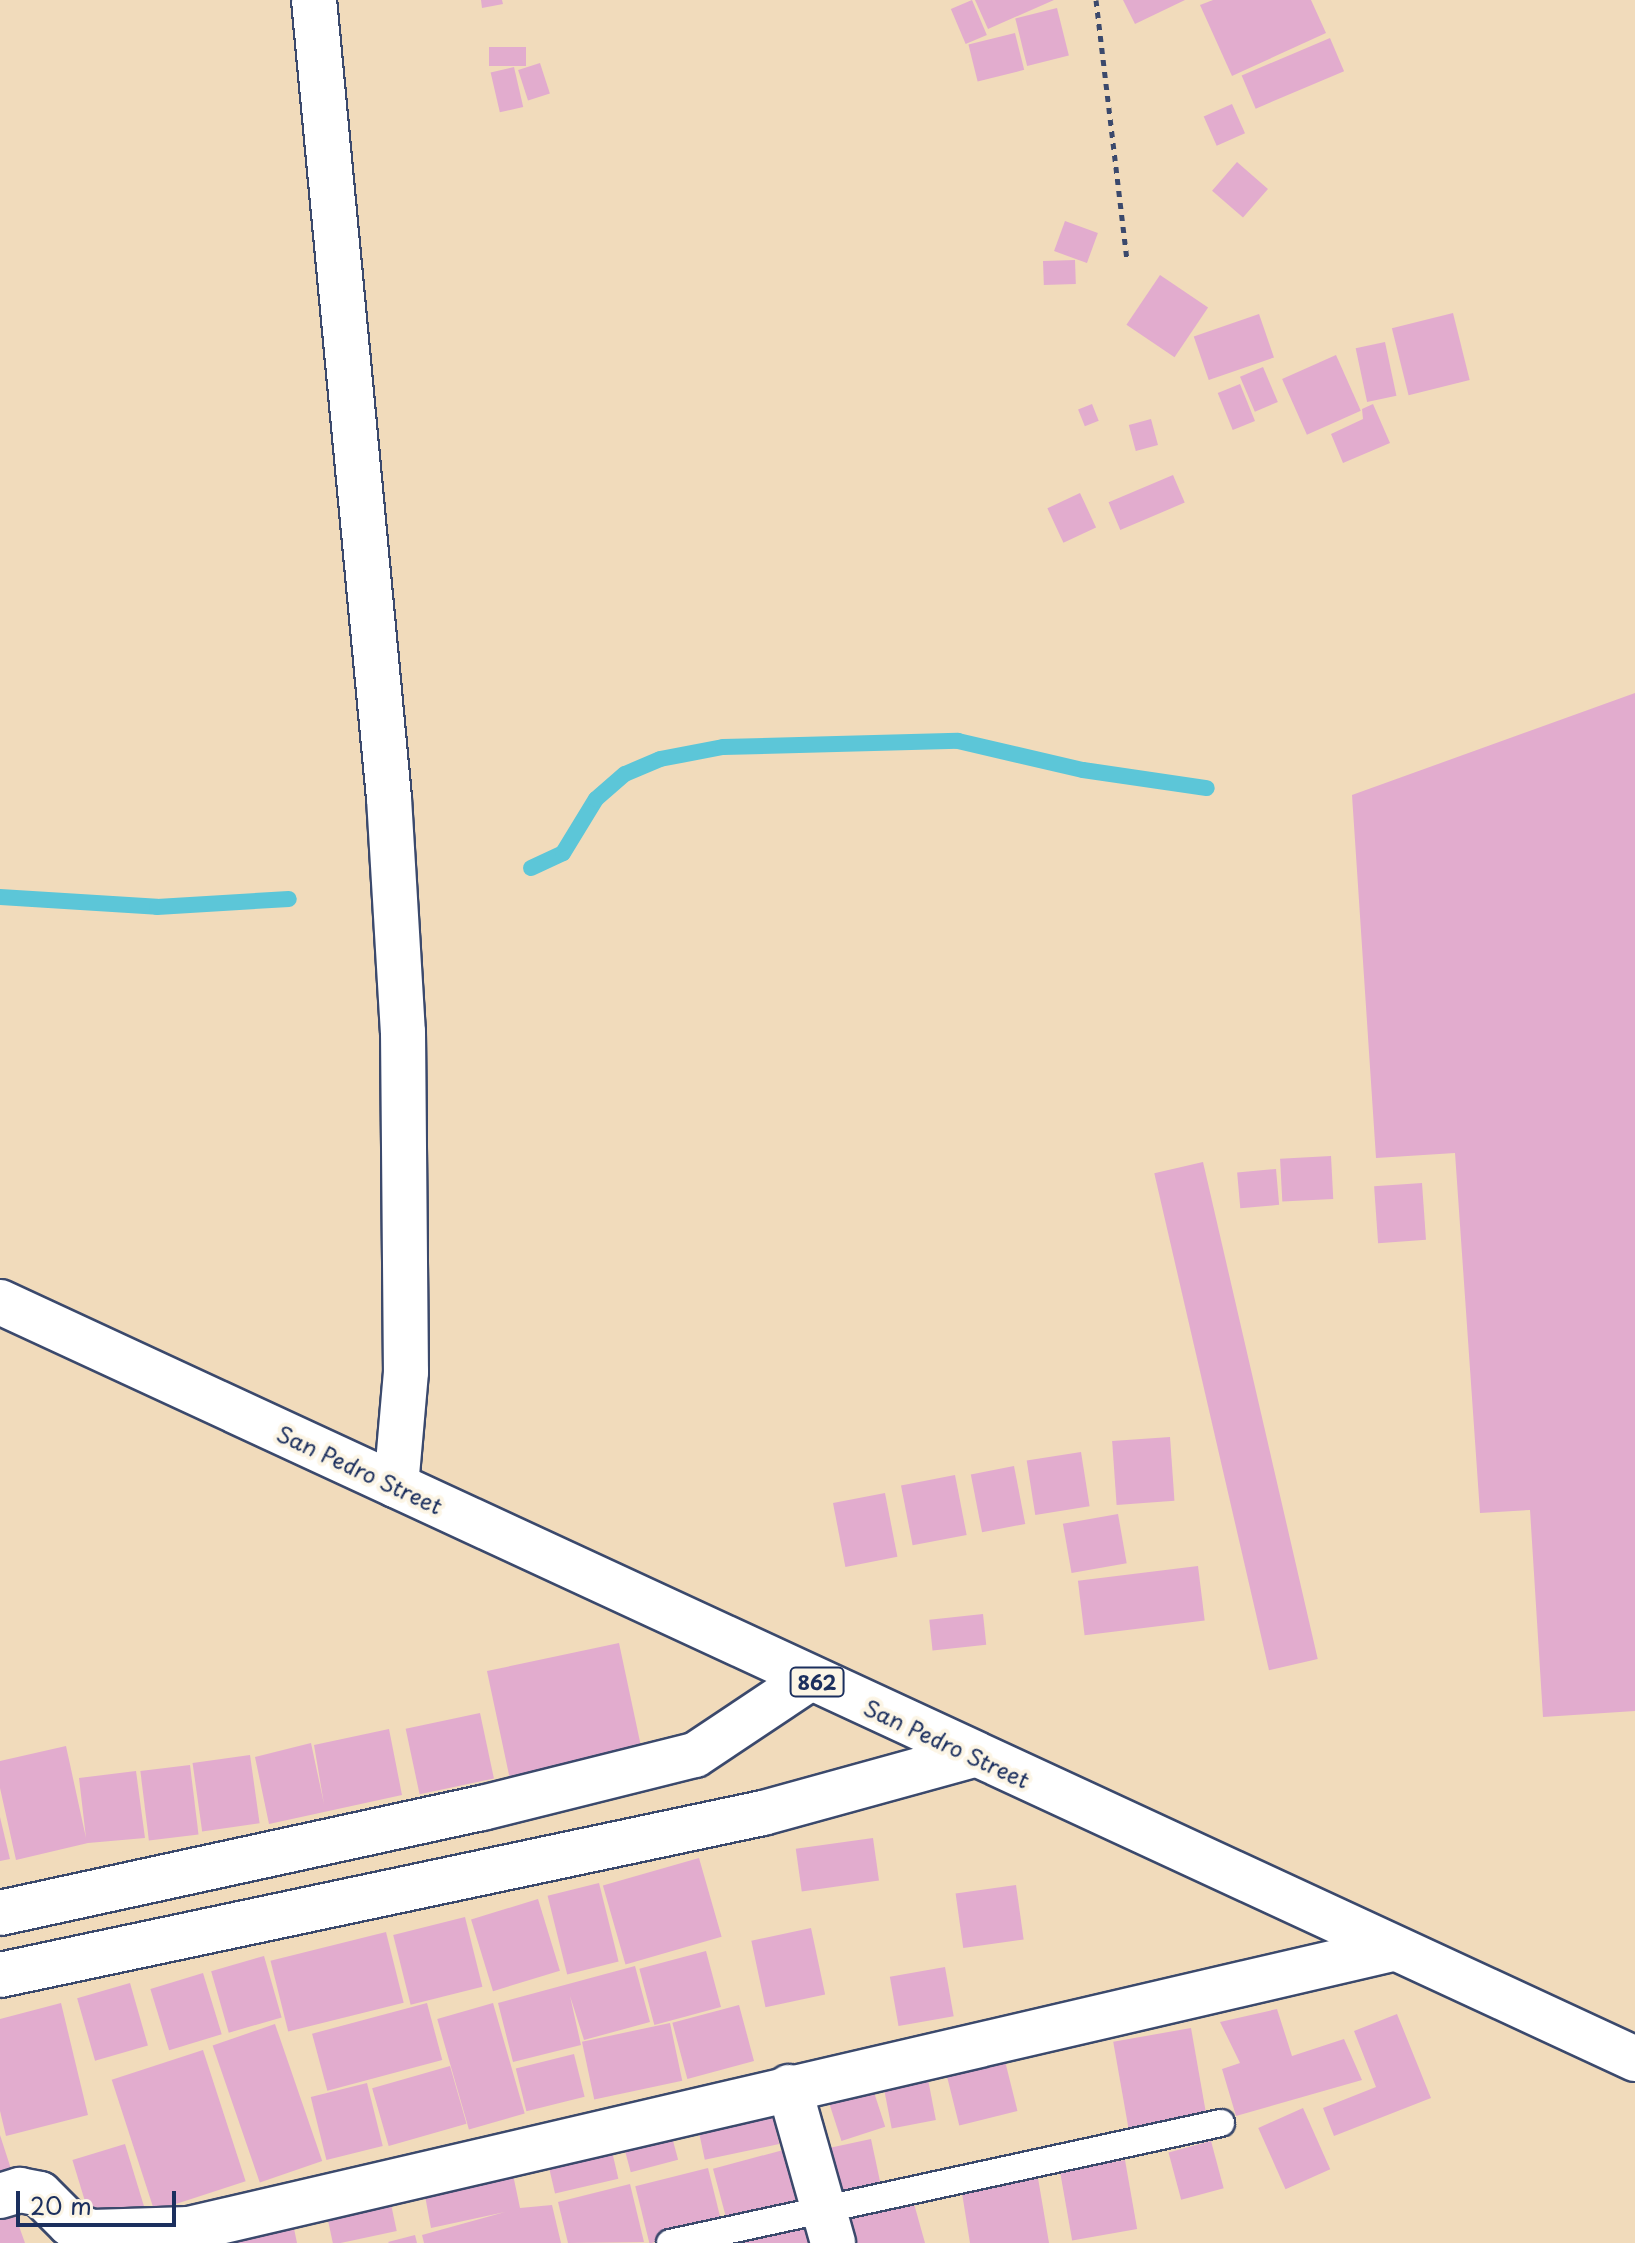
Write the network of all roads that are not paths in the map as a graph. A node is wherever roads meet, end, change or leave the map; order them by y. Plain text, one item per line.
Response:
1 (314, 0) edge
2 (0, 1302) edge
3 (396, 1486) junction
4 (809, 1679) junction
5 (974, 1755) junction
6 (0, 1913) edge
7 (1392, 1949) junction
8 (0, 1975) edge
9 (1635, 2059) edge
10 (789, 2087) junction
11 (1221, 2123) dead end
12 (0, 2196) edge
13 (828, 2226) edge
14 (191, 2236) edge
15 (670, 2243) edge

1 - 3 street
2 - 3 street, San Pedro Street / 862
3 - 4 street, San Pedro Street / 862
4 - 5 street, San Pedro Street / 862
4 - 6 street
5 - 7 street, San Pedro Street / 862
5 - 8 street
7 - 9 street, San Pedro Street / 862
7 - 10 street
10 - 13 street
10 - 14 street
11 - 13 lane
12 - 14 street
13 - 15 lane

